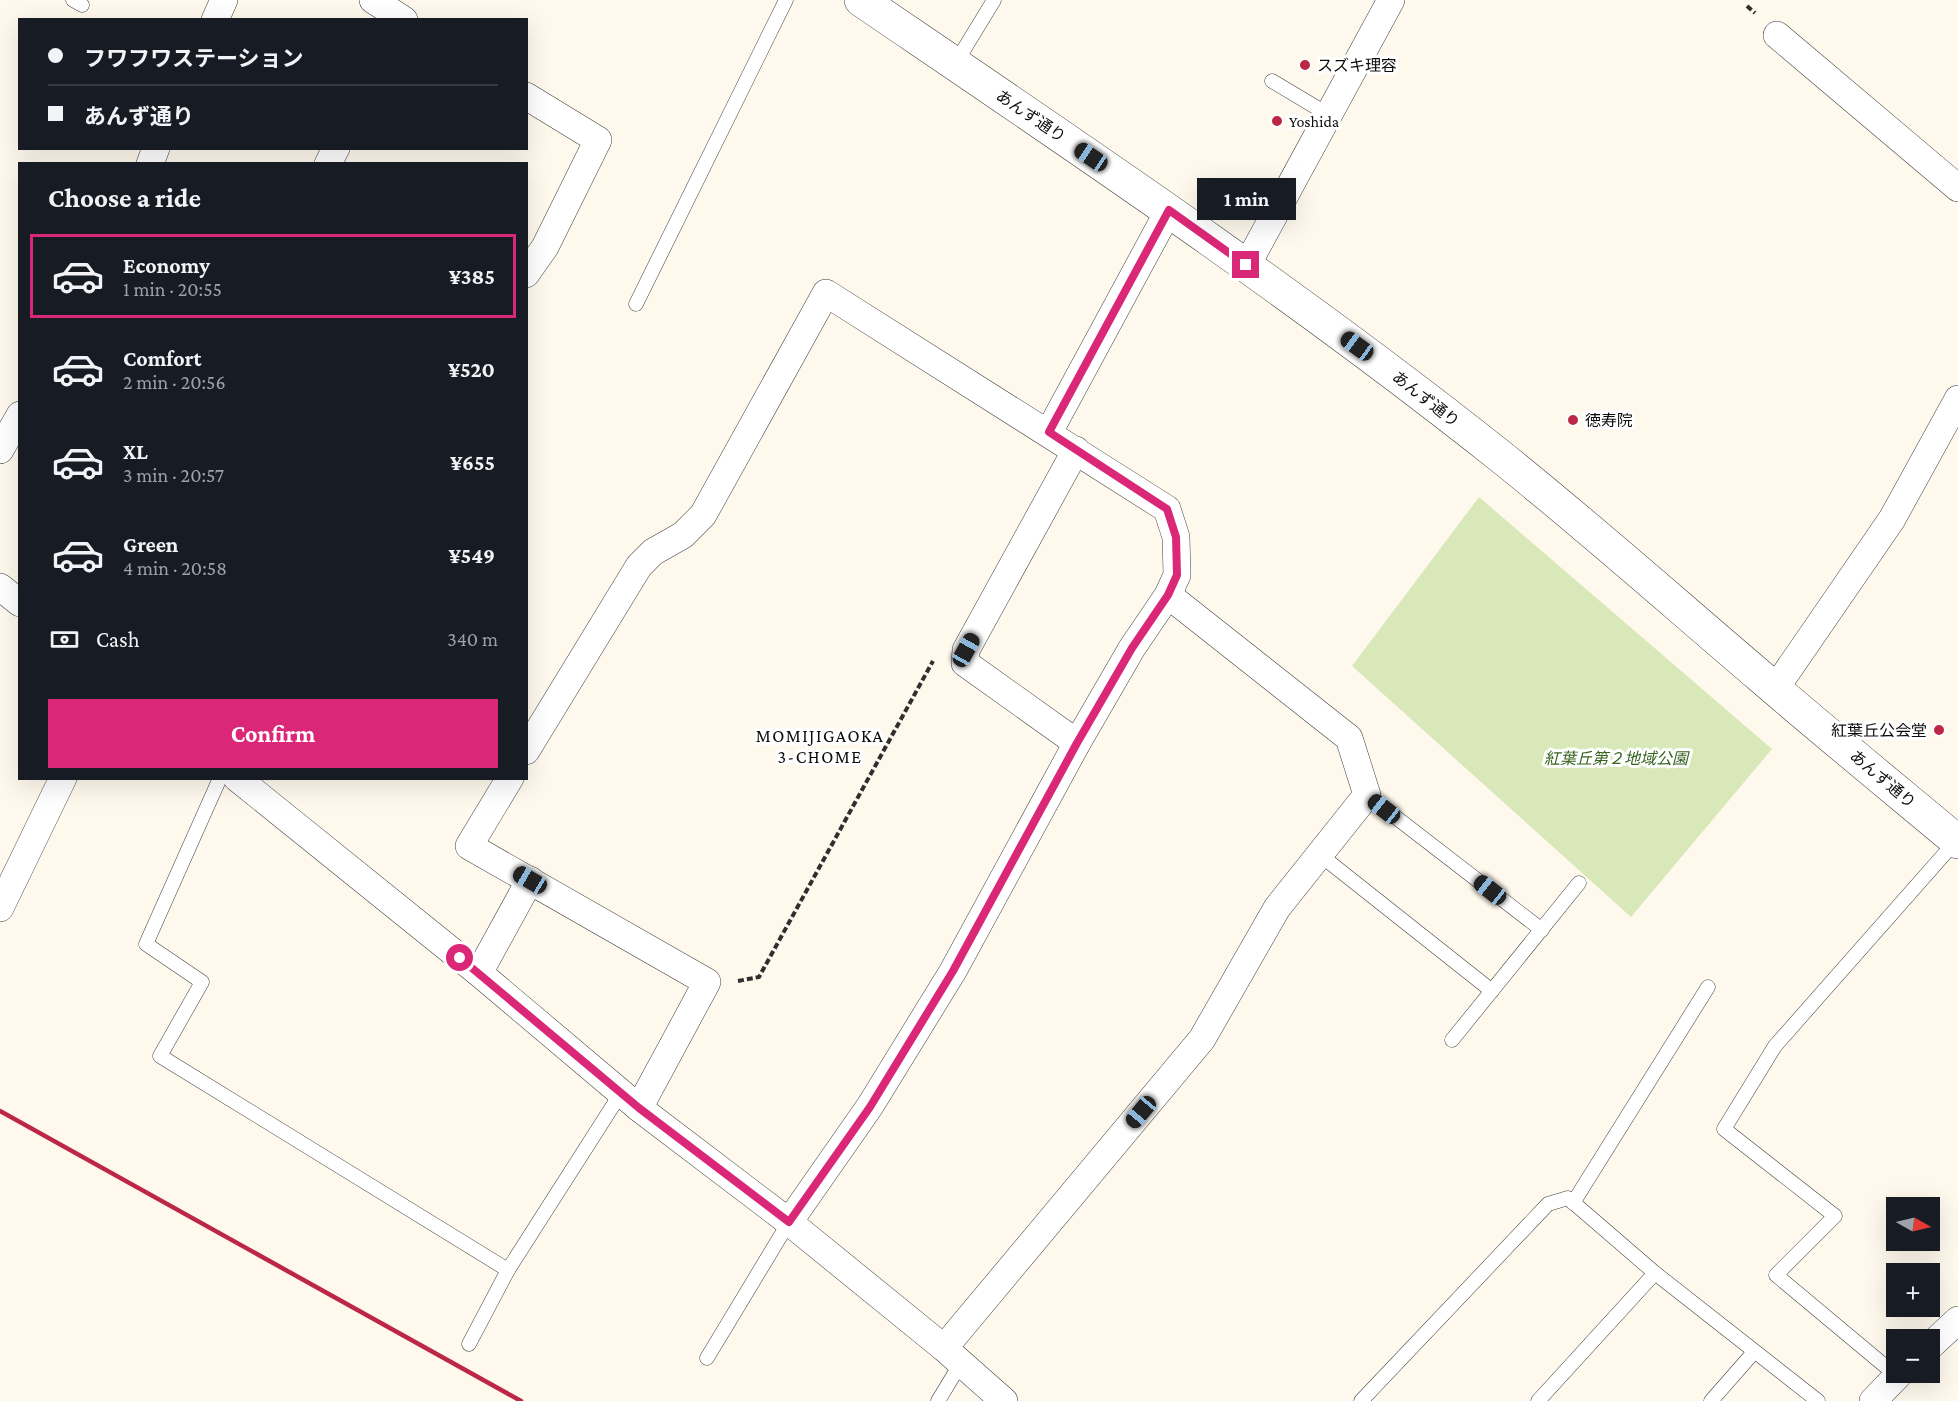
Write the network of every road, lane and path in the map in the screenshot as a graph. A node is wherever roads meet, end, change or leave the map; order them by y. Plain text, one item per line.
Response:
1 (224, 0) edge
2 (373, 0) edge
3 (786, 0) edge
4 (861, 0) edge
5 (994, 0) edge
6 (1392, 0) edge
7 (216, 18) edge
8 (401, 18) edge
9 (1777, 34) dead end
10 (955, 64) junction
11 (1272, 81) dead end
12 (528, 97) edge
13 (1329, 115) junction
14 (1958, 188) edge
15 (1169, 210) junction
16 (1246, 265) junction
17 (528, 271) edge
18 (636, 304) dead end
19 (1958, 399) edge
20 (18, 418) edge
21 (1049, 432) junction
22 (0, 450) edge
23 (1076, 450) junction
24 (0, 587) edge
25 (1168, 595) junction
26 (18, 601) edge
27 (966, 650) junction
28 (1775, 689) junction
29 (1077, 743) junction
30 (528, 748) edge
31 (62, 780) edge
32 (219, 780) edge
33 (239, 780) edge
34 (509, 780) edge
35 (1367, 795) junction
36 (1957, 841) edge
37 (1319, 854) junction
38 (530, 880) junction
39 (1579, 883) dead end
40 (0, 909) edge
41 (1542, 930) junction
42 (479, 973) junction
43 (707, 982) junction
44 (1708, 987) dead end
45 (1492, 992) junction
46 (1452, 1040) dead end
47 (630, 1100) junction
48 (1573, 1203) junction
49 (789, 1222) junction
50 (508, 1270) junction
51 (1655, 1273) junction
52 (1958, 1320) edge
53 (1940, 1337) edge
54 (468, 1344) dead end
55 (1754, 1352) junction
56 (953, 1356) junction
57 (707, 1358) dead end
58 (1886, 1364) edge
59 (1890, 1383) edge
60 (938, 1401) edge
61 (1004, 1401) edge
62 (1361, 1401) edge
63 (1538, 1401) edge
64 (1711, 1401) edge
65 (1818, 1401) edge
66 (1873, 1401) edge

1 - 7 street
2 - 8 street
3 - 18 lane
4 - 10 street, あんず通り
5 - 10 lane
6 - 13 street
9 - 14 street
10 - 15 street, あんず通り
11 - 13 lane
12 - 17 street
13 - 16 street
15 - 16 street, あんず通り
15 - 21 street
16 - 28 street, あんず通り
19 - 28 street
20 - 22 street
21 - 23 street
21 - 30 street
23 - 25 street
23 - 27 street
24 - 26 street
25 - 29 street
25 - 35 street
27 - 29 street
27 - 43 path
28 - 36 street, あんず通り
29 - 49 street
31 - 40 street
32 - 50 lane
33 - 42 street
34 - 38 street
35 - 37 street
35 - 41 lane
36 - 58 lane
37 - 45 lane
37 - 56 street
38 - 42 street
38 - 43 street
39 - 41 lane
41 - 45 lane
42 - 47 street
43 - 47 street
44 - 48 lane
45 - 46 lane
47 - 49 street
47 - 50 lane
48 - 51 lane
48 - 62 lane
49 - 56 street
49 - 57 lane
50 - 54 lane
51 - 55 lane
51 - 63 lane
52 - 53 street
55 - 64 lane
55 - 65 lane
56 - 60 lane
56 - 61 street
59 - 66 street

